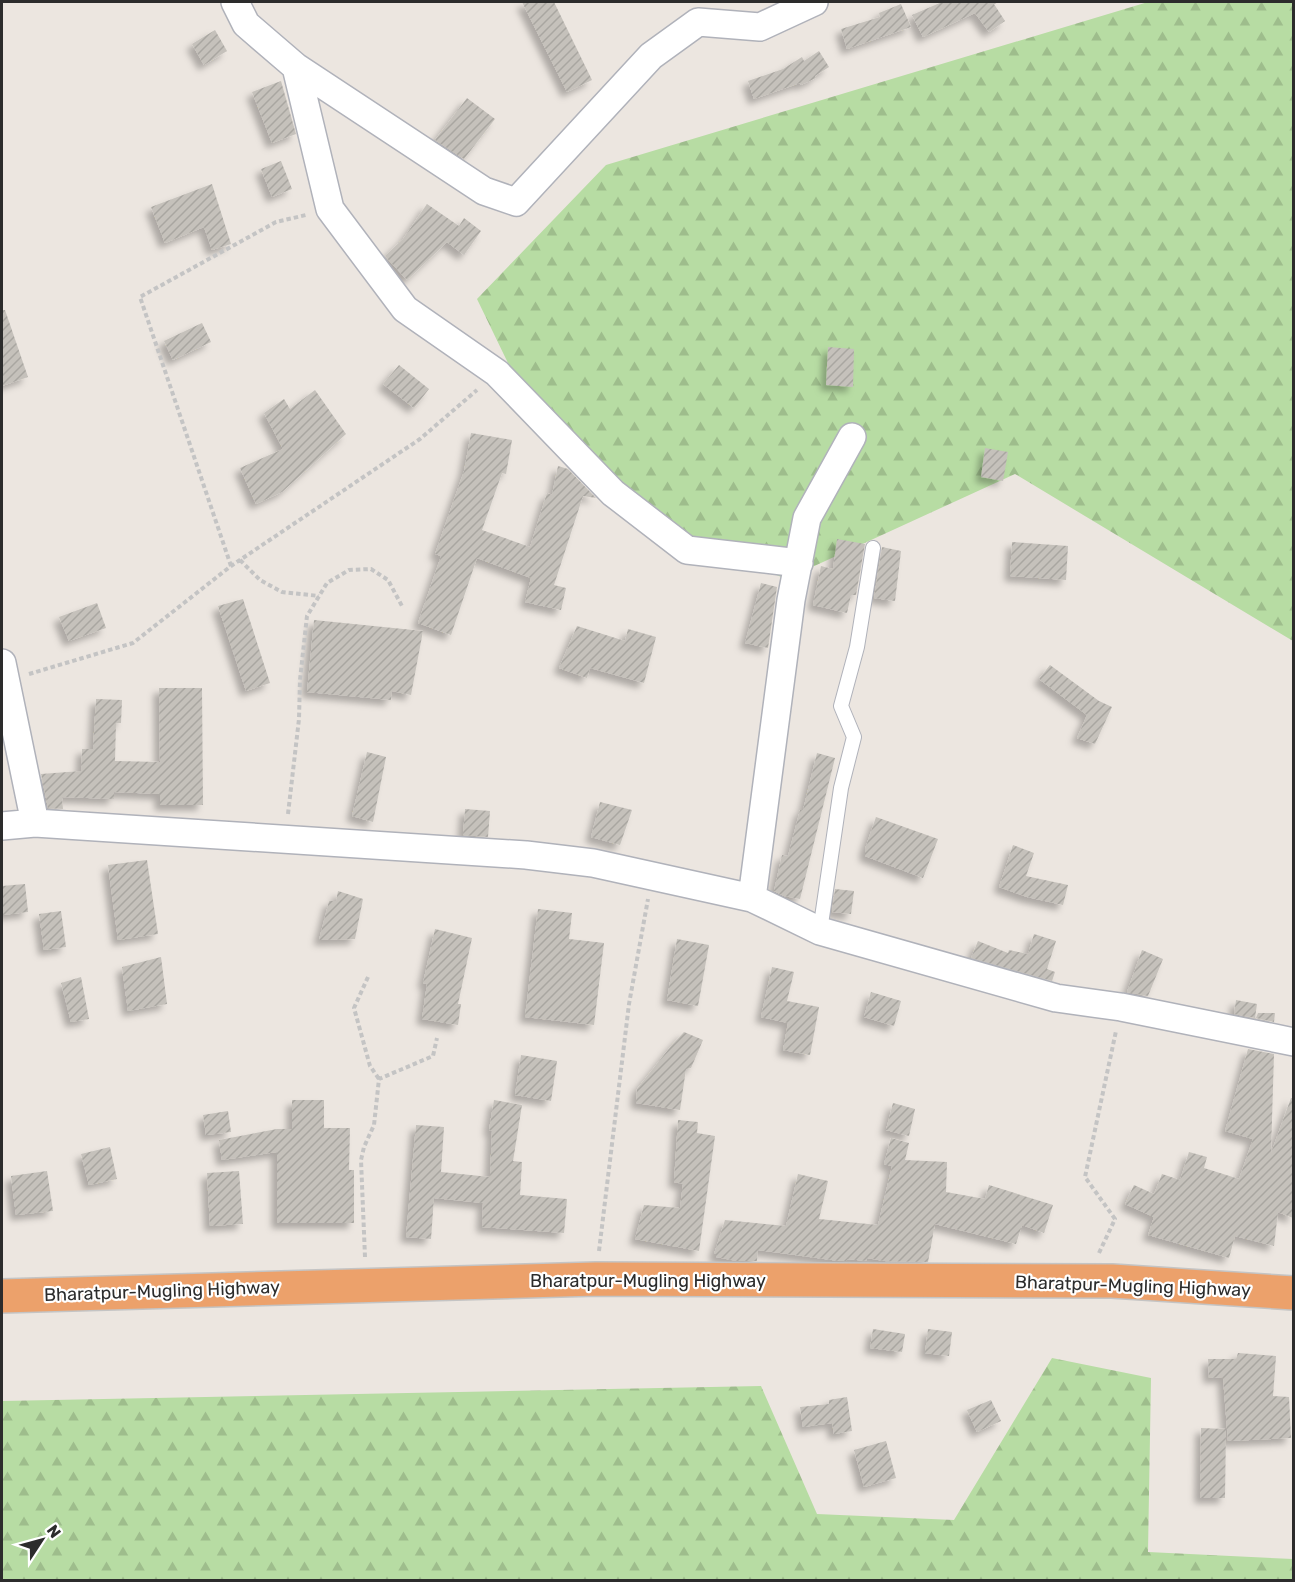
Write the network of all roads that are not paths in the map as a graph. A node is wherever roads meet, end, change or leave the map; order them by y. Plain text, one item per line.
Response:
1 (235, 2) edge
2 (814, 2) edge
3 (296, 68) junction
4 (852, 436) dead end
5 (873, 548) dead end
6 (799, 563) junction
7 (4, 672) edge
8 (35, 823) junction
9 (2, 826) edge
10 (752, 898) junction
11 (820, 931) junction
12 (1293, 1042) edge
13 (1293, 1293) edge
14 (2, 1296) edge

1 - 3 street
2 - 3 street
3 - 6 street
4 - 6 street
5 - 11 lane
6 - 10 street
7 - 8 street
8 - 9 street
8 - 10 street
10 - 11 street
11 - 12 street
13 - 14 highway, Bharatpur-Mugling Highway

